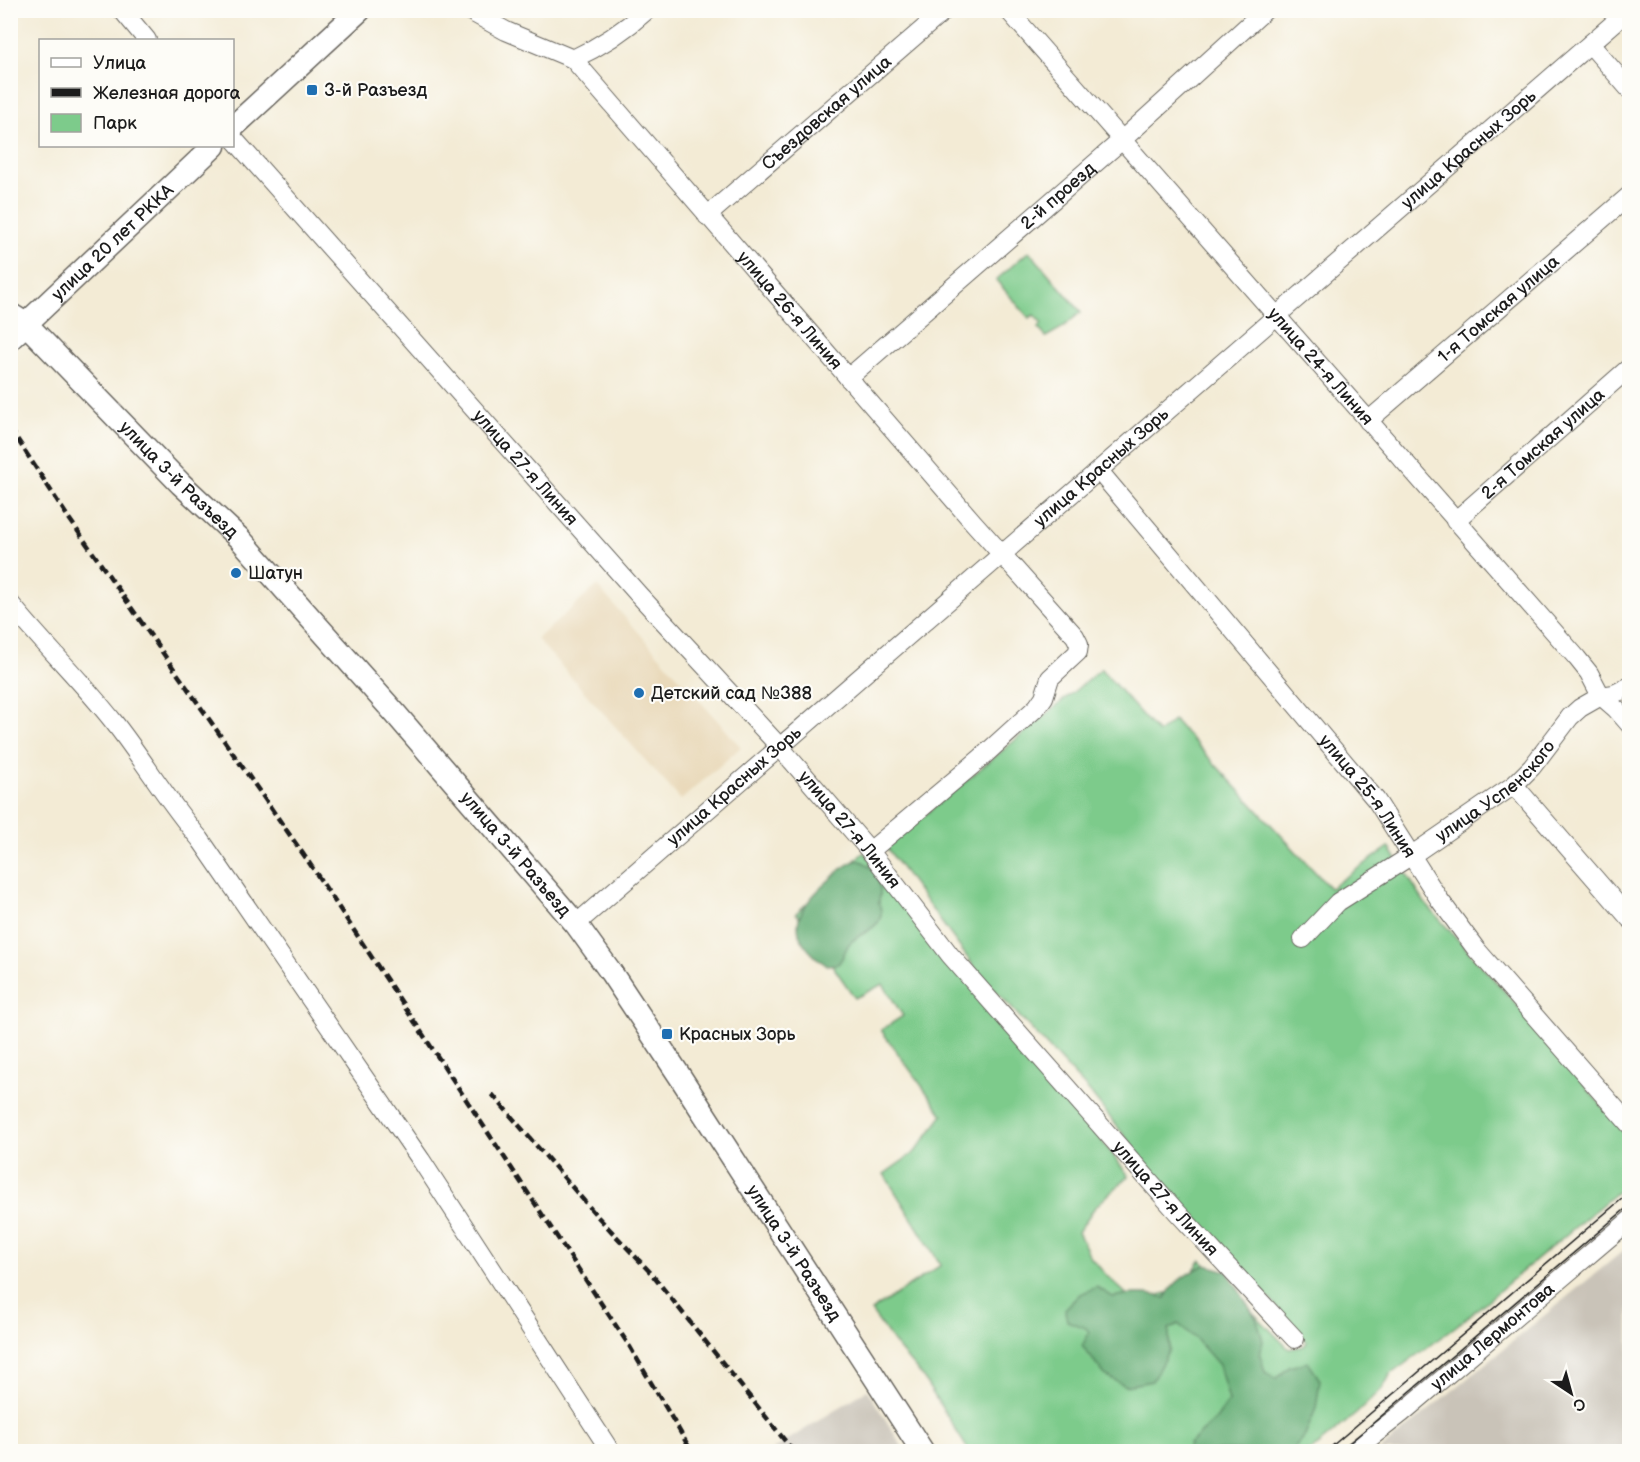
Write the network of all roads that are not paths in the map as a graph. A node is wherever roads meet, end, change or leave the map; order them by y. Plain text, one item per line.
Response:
1 (122, 10) edge
2 (360, 10) edge
3 (468, 10) edge
4 (647, 10) edge
5 (945, 10) edge
6 (1008, 10) edge
7 (1265, 10) edge
8 (1629, 10) edge
9 (146, 39) edge
10 (1590, 44) junction
11 (573, 59) junction
12 (1629, 90) edge
13 (234, 126) edge
14 (234, 138) edge
15 (1122, 140) junction
16 (213, 147) edge
17 (1629, 195) edge
18 (707, 216) junction
19 (1277, 316) junction
20 (16, 326) edge
21 (1629, 367) edge
22 (848, 378) junction
23 (1368, 421) junction
24 (1099, 471) junction
25 (1455, 521) junction
26 (1002, 555) junction
27 (10, 603) edge
28 (1629, 686) edge
29 (1601, 696) junction
30 (1629, 725) edge
31 (779, 746) junction
32 (1514, 785) junction
33 (870, 851) junction
34 (1412, 855) junction
35 (1629, 919) edge
36 (576, 924) junction
37 (1303, 939) dead end
38 (1629, 1125) edge
39 (1629, 1220) edge
40 (1295, 1339) dead end
41 (610, 1452) edge
42 (923, 1452) edge
43 (1352, 1452) edge

1 - 9 street
2 - 13 main road
3 - 11 street, улица 26-я Линия
4 - 11 street
5 - 18 street, Съездовская улица
6 - 15 street, улица 24-я Линия
7 - 15 street, 2-й проезд
8 - 10 street, улица Красных Зорь
10 - 12 street
10 - 19 street, улица Красных Зорь
11 - 18 street, улица 26-я Линия
14 - 31 street, улица 27-я Линия
15 - 19 street, улица 24-я Линия
15 - 22 street, 2-й проезд
16 - 20 main road, улица 20 лет РККА
17 - 23 street, 1-я Томская улица
18 - 22 street, улица 26-я Линия
19 - 23 street, улица 24-я Линия
19 - 24 street, улица Красных Зорь
20 - 36 main road, улица 3-й Разъезд
21 - 25 street, 2-я Томская улица
22 - 26 street, улица 26-я Линия
23 - 25 street, улица 24-я Линия
24 - 26 street, улица Красных Зорь
24 - 34 street, улица 25-я Линия
25 - 29 street, улица 24-я Линия
26 - 31 street, улица Красных Зорь
26 - 33 street, улица 26-я Линия
27 - 41 street
28 - 29 street, улица Успенского
29 - 30 street, улица 24-я Линия
29 - 32 street, улица Успенского
31 - 33 street, улица 27-я Линия
31 - 36 street, улица Красных Зорь
32 - 34 street, улица Успенского
32 - 35 street
33 - 40 street, улица 27-я Линия
34 - 37 street, улица Успенского
34 - 38 street, улица 25-я Линия
36 - 42 main road, улица 3-й Разъезд
39 - 43 street, улица Лермонтова

